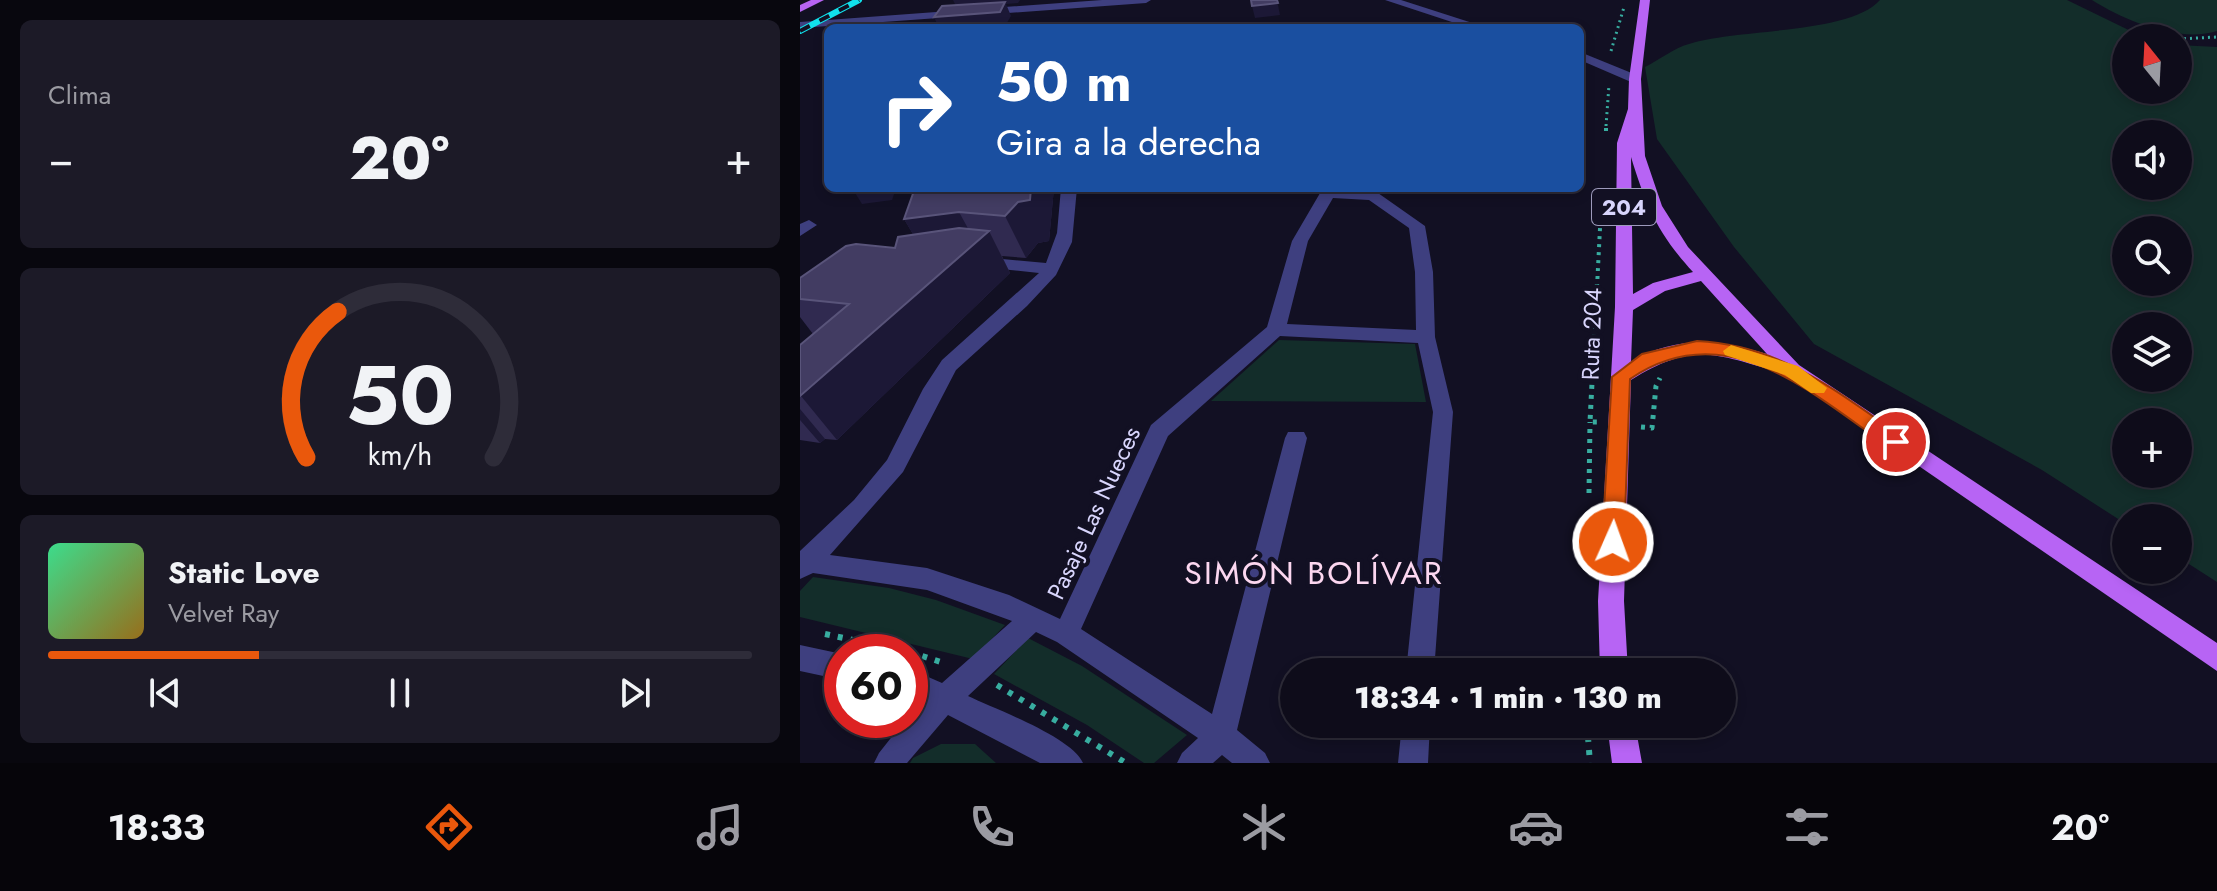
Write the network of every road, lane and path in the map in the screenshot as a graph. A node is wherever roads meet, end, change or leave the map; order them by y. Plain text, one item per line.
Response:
1 (819, 0) edge
2 (1146, 0) edge
3 (1390, 0) edge
4 (1645, 0) edge
5 (800, 9) edge
6 (1469, 24) edge
7 (800, 25) edge
8 (2217, 37) edge
9 (2192, 38) edge
10 (1584, 58) edge
11 (1635, 79) junction
12 (1635, 109) junction
13 (1069, 192) edge
14 (1329, 192) edge
15 (1344, 192) edge
16 (965, 263) edge
17 (1051, 269) junction
18 (1703, 275) junction
19 (1624, 307) junction
20 (1276, 330) junction
21 (1426, 337) junction
22 (1792, 370) junction
23 (1621, 377) junction
24 (1296, 438) dead end
25 (803, 564) edge
26 (1033, 618) junction
27 (814, 632) dead end
28 (824, 634) edge
29 (1066, 634) junction
30 (800, 658) edge
31 (1421, 658) edge
32 (1613, 658) edge
33 (2217, 658) edge
34 (928, 659) edge
35 (824, 663) edge
36 (973, 675) junction
37 (928, 690) edge
38 (945, 698) junction
39 (1221, 736) junction
40 (1415, 738) edge
41 (1588, 738) edge
42 (1623, 738) edge
43 (889, 763) edge
44 (1068, 763) edge
45 (1126, 763) edge
46 (1192, 763) edge
47 (1255, 763) edge
48 (1413, 763) edge
49 (1590, 763) edge
50 (1627, 763) edge

1 - 5 main road
2 - 7 street
3 - 6 street
4 - 11 main road, Ruta 204 / 204
8 - 9 path
10 - 11 street
11 - 12 main road, Ruta 204 / 204
12 - 18 main road
12 - 19 main road, Ruta 204 / 204
13 - 17 street
14 - 20 street
15 - 21 street
16 - 17 street
17 - 25 street
18 - 19 main road
18 - 22 main road
19 - 23 main road, Ruta 204 / 204
20 - 21 street
20 - 29 street, Pasaje Las Nueces
21 - 31 street
22 - 23 main road
22 - 33 main road
23 - 32 main road, Ruta 204 / 204
24 - 39 street
25 - 26 street
26 - 29 street
26 - 36 street
27 - 28 path
29 - 39 street
30 - 35 street
34 - 36 path
36 - 38 street
36 - 45 path
37 - 38 street
38 - 43 street
38 - 44 street
39 - 46 street
39 - 47 street
40 - 48 street
41 - 49 path
42 - 50 main road

